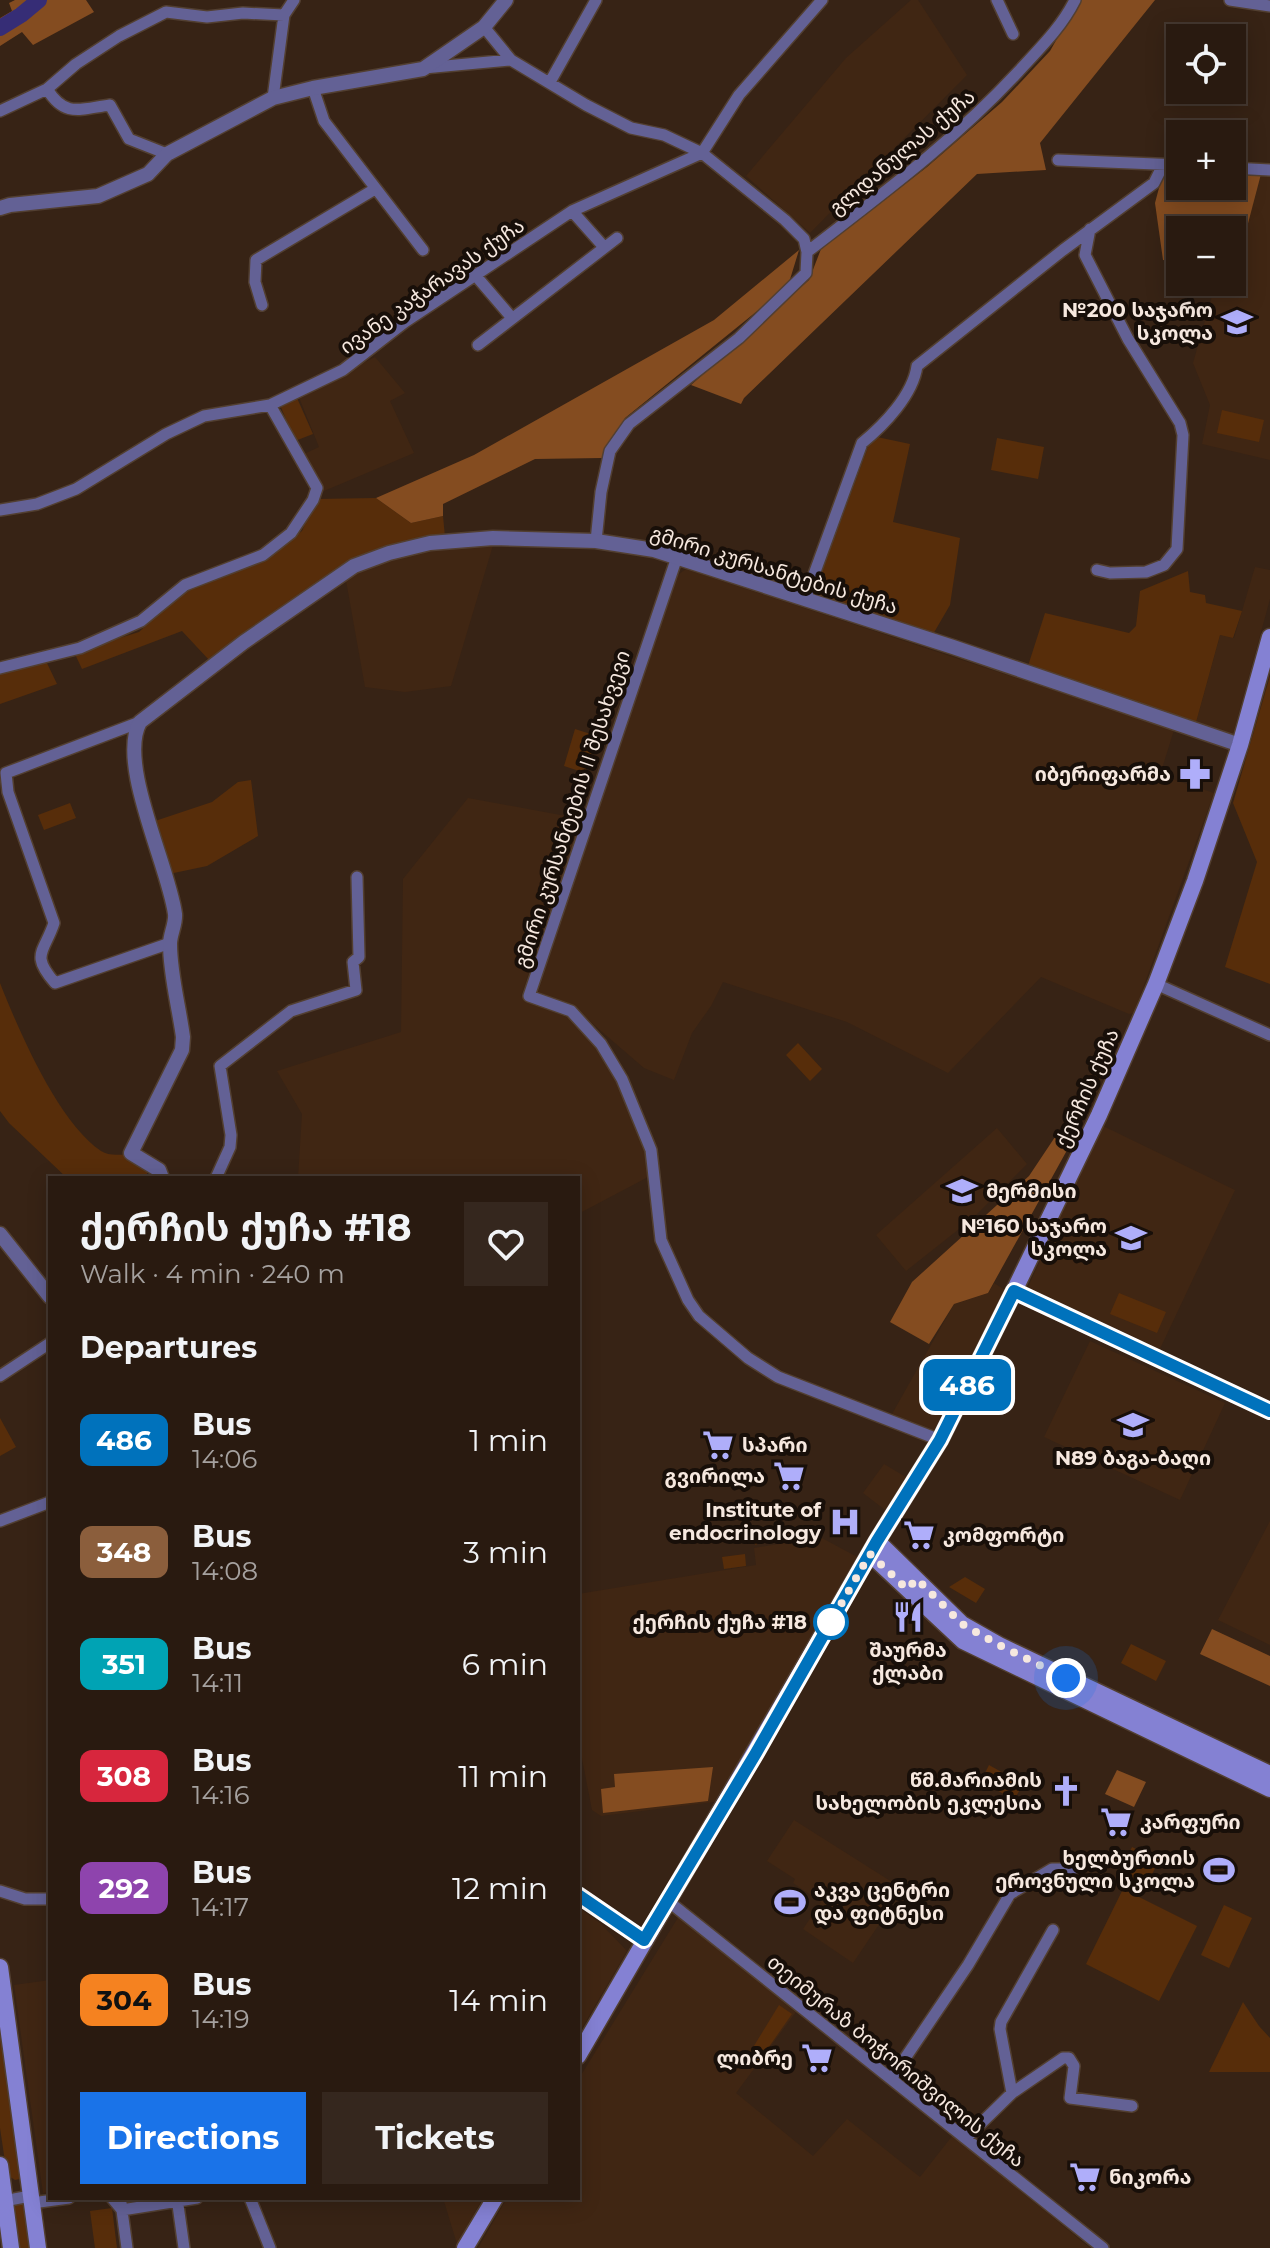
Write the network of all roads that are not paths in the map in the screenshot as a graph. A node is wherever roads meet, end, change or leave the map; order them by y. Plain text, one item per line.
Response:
1 (294, 0) edge
2 (506, 0) edge
3 (596, 0) edge
4 (822, 0) edge
5 (997, 0) edge
6 (1075, 0) edge
7 (1230, 0) edge
8 (1270, 6) edge
9 (284, 15) junction
10 (484, 27) junction
11 (1013, 34) dead end
12 (511, 60) junction
13 (423, 69) junction
14 (550, 82) junction
15 (313, 88) junction
16 (47, 89) junction
17 (273, 98) junction
18 (0, 111) edge
19 (702, 153) junction
20 (167, 154) junction
21 (1058, 160) dead end
22 (1163, 165) joint
23 (1246, 169) edge
24 (1270, 170) edge
25 (375, 189) junction
26 (0, 208) edge
27 (572, 211) junction
28 (1090, 229) junction
29 (617, 238) dead end
30 (604, 247) junction
31 (423, 250) dead end
32 (1063, 250) junction
33 (807, 252) junction
34 (1085, 255) junction
35 (476, 276) junction
36 (262, 305) dead end
37 (512, 318) junction
38 (478, 345) dead end
39 (270, 405) junction
40 (0, 510) edge
41 (596, 541) junction
42 (677, 557) junction
43 (1097, 570) dead end
44 (805, 599) junction
45 (1270, 637) edge
46 (1267, 658) edge
47 (0, 668) edge
48 (140, 722) junction
49 (1240, 745) junction
50 (357, 877) dead end
51 (170, 943) junction
52 (1156, 984) junction
53 (1270, 1035) edge
54 (161, 1176) edge
55 (217, 1176) edge
56 (0, 1234) edge
57 (1014, 1291) junction
58 (48, 1294) edge
59 (48, 1344) edge
60 (0, 1376) edge
61 (1270, 1411) edge
62 (940, 1440) junction
63 (48, 1503) edge
64 (0, 1521) edge
65 (873, 1548) junction
66 (1063, 1683) junction
67 (1270, 1774) edge
68 (1270, 1789) edge
69 (1073, 1869) dead end
70 (0, 1891) edge
71 (580, 1896) edge
72 (48, 1899) edge
73 (668, 1901) junction
74 (1053, 1930) dead end
75 (644, 1940) junction
76 (0, 1967) edge
77 (580, 2052) edge
78 (891, 2079) junction
79 (1012, 2093) junction
80 (1132, 2106) dead end
81 (966, 2138) junction
82 (2, 2174) edge
83 (29, 2177) junction
84 (54, 2200) edge
85 (177, 2200) edge
86 (251, 2200) edge
87 (494, 2200) edge
88 (32, 2203) junction
89 (121, 2204) edge
90 (6, 2207) junction
91 (11, 2248) edge
92 (38, 2248) edge
93 (127, 2248) edge
94 (184, 2248) edge
95 (270, 2248) edge
96 (465, 2248) edge
97 (1103, 2248) edge

1 - 9 street
2 - 10 street
3 - 14 street
4 - 19 street
5 - 11 street
6 - 33 street, გლდანულას ქუჩა
7 - 8 street
9 - 16 street
9 - 17 street
10 - 12 street
10 - 13 street
12 - 13 street
12 - 14 street
13 - 15 street
14 - 19 street
15 - 17 street
15 - 25 street
16 - 18 street
16 - 20 street
17 - 20 street
19 - 27 street, ივანე კაჭარავას ქუჩა
19 - 33 street
20 - 26 street
21 - 22 street
22 - 28 street
23 - 24 street
25 - 31 street
25 - 36 street
27 - 30 street
27 - 35 street, ივანე კაჭარავას ქუჩა
28 - 32 street
28 - 34 street
29 - 30 street
30 - 37 street
32 - 34 street
32 - 44 street
33 - 41 street
34 - 43 street
35 - 37 street
35 - 39 street, ივანე კაჭარავას ქუჩა
37 - 38 street
39 - 40 street, ივანე კაჭარავას ქუჩა
39 - 47 street
41 - 42 street, გმირი კურსანტების ქუჩა
41 - 48 street, გმირი კურსანტების ქუჩა
42 - 44 street, გმირი კურსანტების ქუჩა
42 - 62 street, გმირი კურსანტების II შესახვევი
44 - 49 street, გმირი კურსანტების ქუჩა
45 - 46 main road, ქერჩის ქუჩა
46 - 49 main road, ქერჩის ქუჩა
48 - 51 street
48 - 51 street
49 - 52 main road, ქერჩის ქუჩა
50 - 55 street
51 - 54 street
52 - 53 street
52 - 57 main road, ქერჩის ქუჩა
56 - 58 street
57 - 61 street
57 - 62 main road, ქერჩის ქუჩა
59 - 60 street
62 - 65 main road, ქერჩის ქუჩა
63 - 64 street
65 - 66 main road
65 - 73 main road, ქერჩის ქუჩა
66 - 67 main road
66 - 68 main road
69 - 78 street
70 - 72 street
71 - 75 street
73 - 75 main road, ქერჩის ქუჩა
73 - 78 street, თეიმურაზ ბოჭორიშვილის ქუჩა
74 - 79 street
75 - 77 main road, ქერჩის ქუჩა
76 - 83 main road
78 - 81 street, თეიმურაზ ბოჭორიშვილის ქუჩა
79 - 80 street
79 - 81 street
81 - 97 street, თეიმურაზ ბოჭორიშვილის ქუჩა
82 - 83 main road
82 - 90 main road
83 - 88 main road
84 - 88 street
85 - 89 street
85 - 94 street
86 - 95 street
87 - 96 main road
88 - 90 street
88 - 92 main road
89 - 93 street
90 - 91 main road

